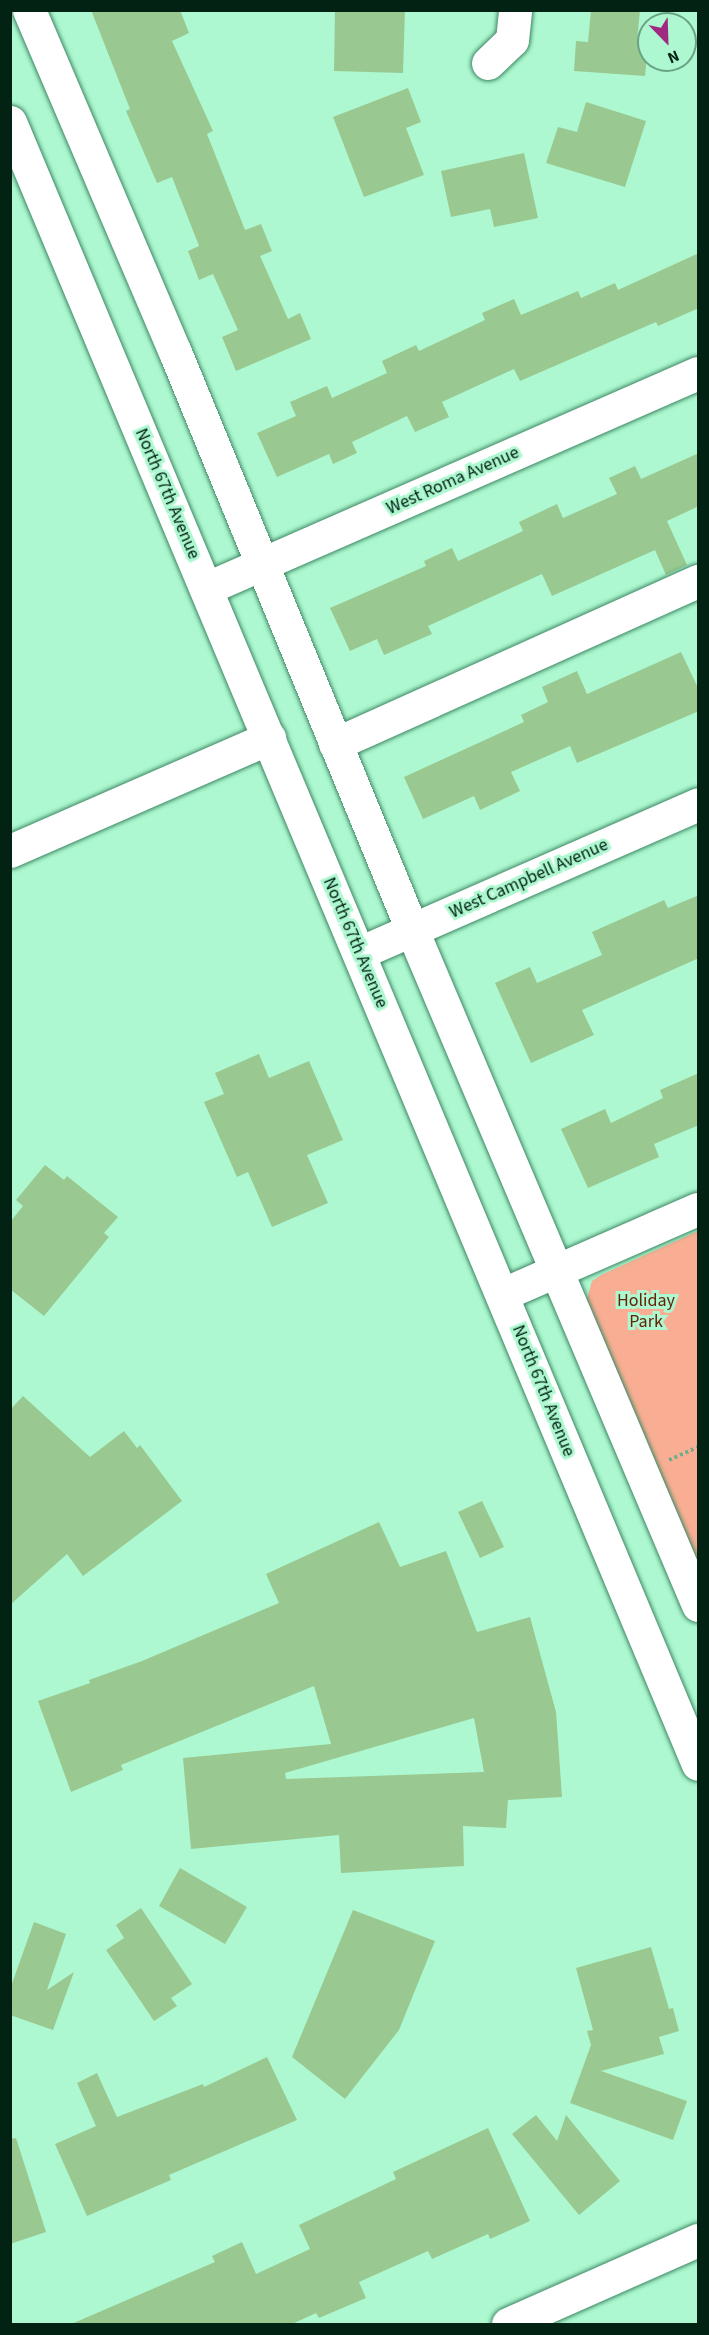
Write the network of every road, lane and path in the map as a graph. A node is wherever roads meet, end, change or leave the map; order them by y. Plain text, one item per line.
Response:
1 (29, 10) edge
2 (515, 10) edge
3 (488, 63) dead end
4 (10, 122) edge
5 (699, 373) edge
6 (264, 564) junction
7 (699, 581) edge
8 (207, 588) junction
9 (269, 738) junction
10 (335, 744) junction
11 (699, 804) edge
12 (10, 851) edge
13 (412, 930) junction
14 (359, 953) junction
15 (699, 1209) edge
16 (557, 1272) junction
17 (504, 1294) junction
18 (699, 1448) edge
19 (658, 1464) dead end
20 (699, 1605) edge
21 (699, 1764) edge
22 (699, 2240) edge
23 (508, 2325) edge

1 - 6 main road
2 - 3 main road
4 - 8 main road, North 67th Avenue
5 - 6 main road, West Roma Avenue
6 - 8 main road, West Roma Avenue
6 - 10 main road
7 - 10 main road
8 - 9 main road, North 67th Avenue
9 - 12 main road
9 - 14 main road, North 67th Avenue
10 - 13 main road
11 - 13 main road, West Campbell Avenue
13 - 14 main road, West Campbell Avenue
13 - 16 main road
14 - 17 main road, North 67th Avenue
15 - 16 main road
16 - 17 main road
16 - 20 main road
17 - 21 main road, North 67th Avenue
18 - 19 path
22 - 23 main road

